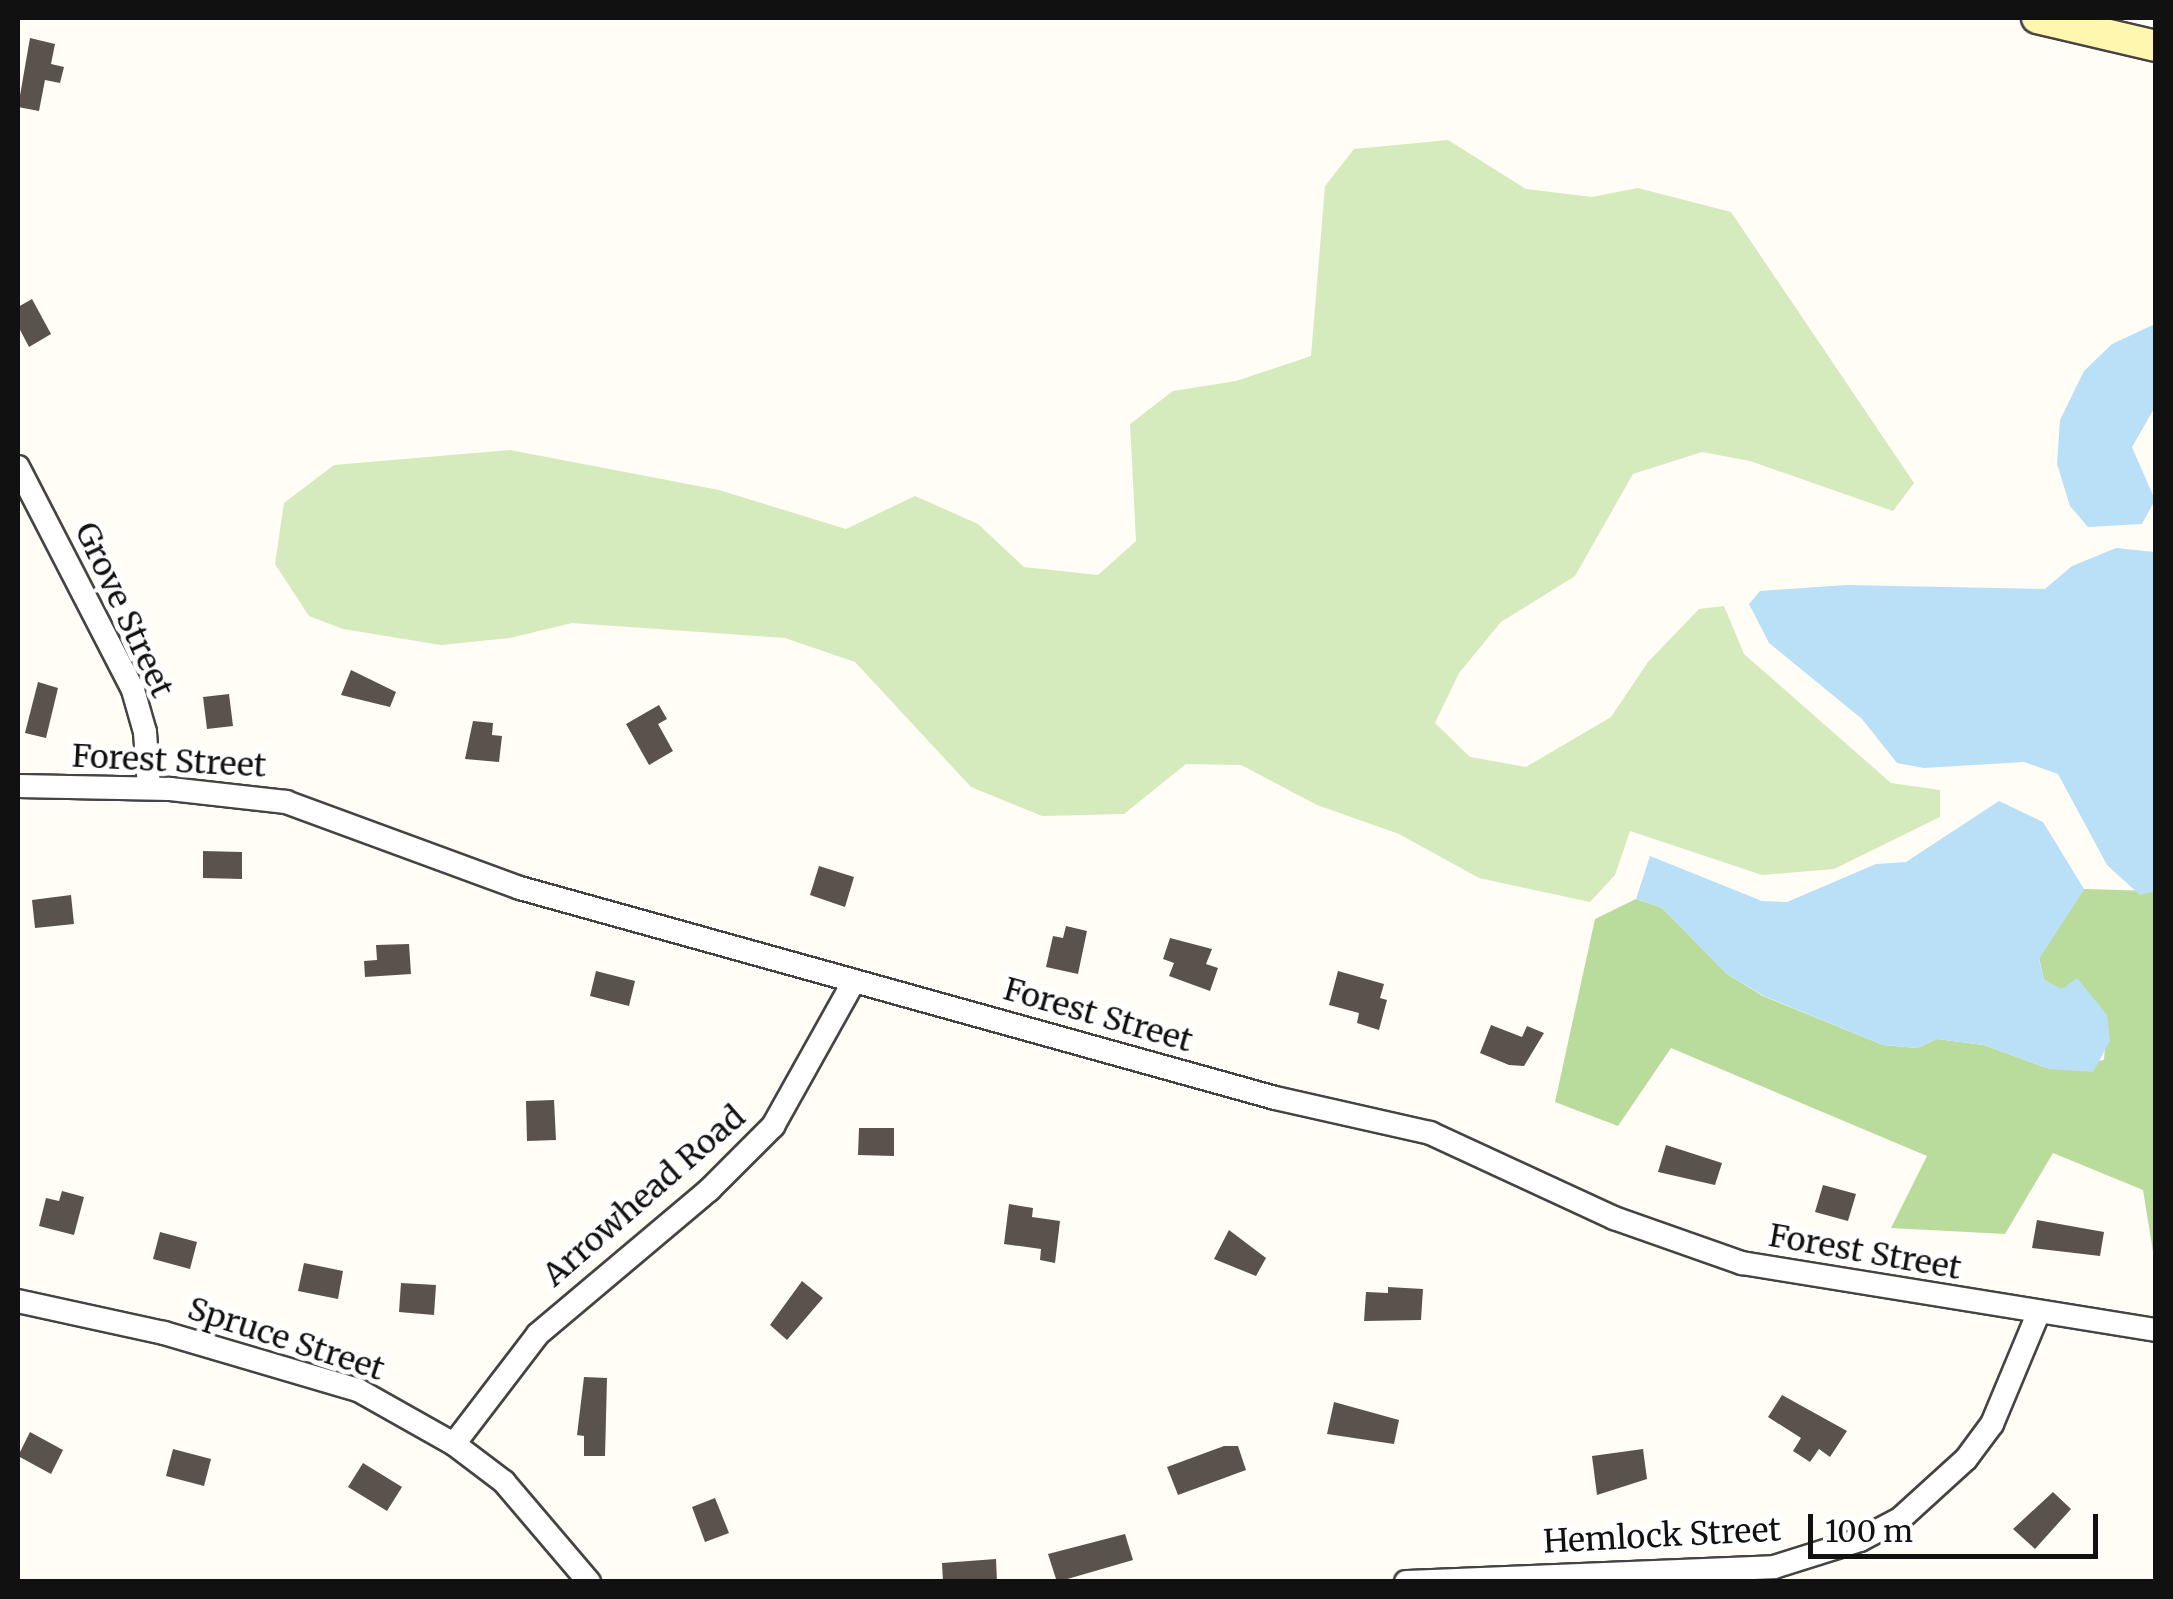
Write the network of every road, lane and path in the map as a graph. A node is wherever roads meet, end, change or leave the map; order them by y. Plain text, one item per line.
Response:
1 (2037, 18) edge
2 (2156, 46) edge
3 (18, 467) edge
4 (18, 786) edge
5 (148, 788) junction
6 (854, 981) junction
7 (18, 1301) edge
8 (2038, 1314) junction
9 (2156, 1330) edge
10 (454, 1444) junction
11 (588, 1582) edge
12 (1406, 1582) edge

1 - 2 street
3 - 5 street, Grove Street
4 - 5 street, Forest Street
5 - 6 street, Forest Street
6 - 8 street, Forest Street
6 - 10 street, Arrowhead Road
7 - 10 street, Spruce Street
8 - 9 street, Forest Street
8 - 12 street, Hemlock Street
10 - 11 street, Spruce Street

